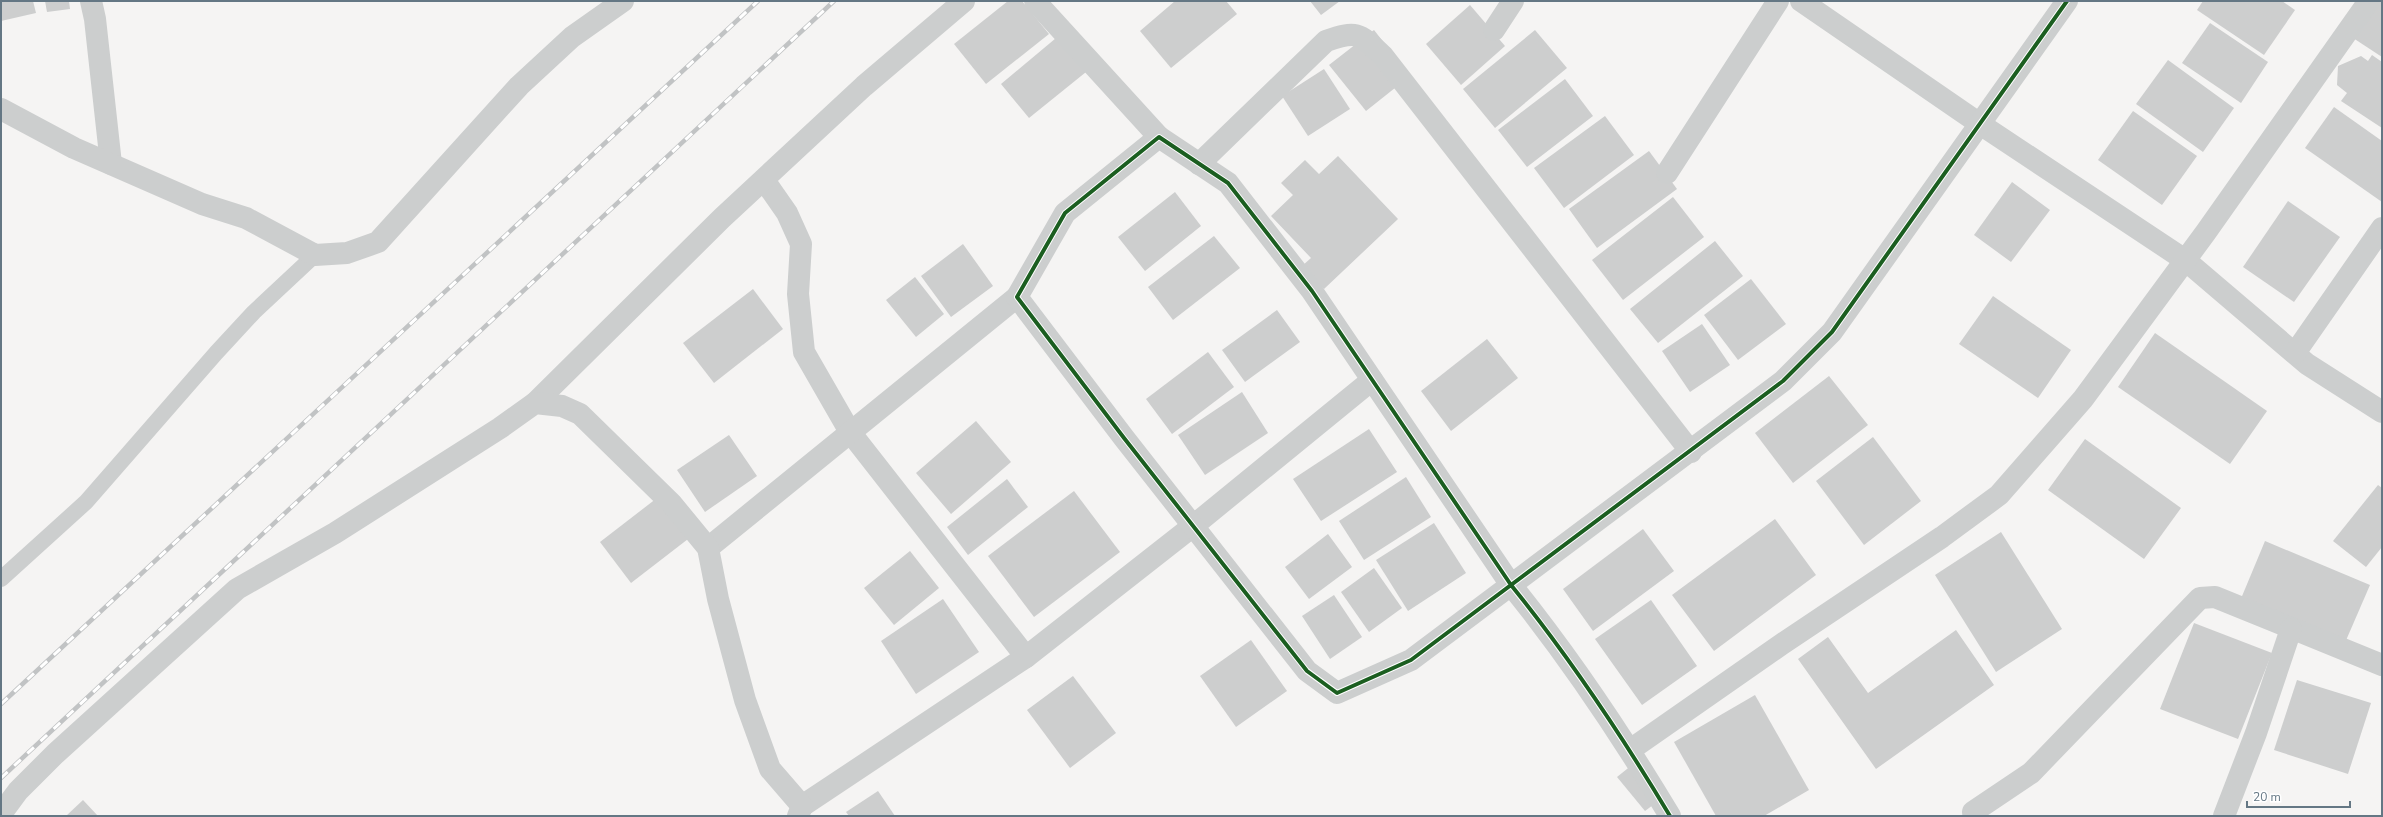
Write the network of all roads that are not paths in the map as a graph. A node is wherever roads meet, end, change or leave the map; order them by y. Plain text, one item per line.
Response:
1 (91, 1) edge
2 (624, 1) edge
3 (964, 1) edge
4 (1035, 1) edge
5 (1513, 1) edge
6 (1778, 1) edge
7 (1801, 1) edge
8 (2067, 1) edge
9 (2369, 1) edge
10 (1494, 30) dead end
11 (1, 109) edge
12 (1980, 124) junction
13 (1159, 137) junction
14 (111, 164) junction
15 (1199, 164) junction
16 (1668, 173) dead end
17 (764, 180) junction
18 (2382, 228) edge
19 (315, 254) junction
20 (2185, 260) junction
21 (1018, 297) junction
22 (2301, 359) junction
23 (1372, 380) junction
24 (535, 403) junction
25 (2382, 412) edge
26 (850, 432) junction
27 (1691, 452) junction
28 (1194, 526) junction
29 (708, 548) junction
30 (1, 579) edge
31 (1511, 585) junction
32 (2291, 629) junction
33 (1026, 657) junction
34 (2382, 666) edge
35 (1630, 750) junction
36 (800, 811) edge
37 (1, 814) edge
38 (1972, 815) edge
39 (1670, 816) edge
40 (2224, 816) edge

1 - 14 street
2 - 19 street
3 - 17 street
4 - 13 street
5 - 10 street
6 - 16 street
7 - 12 street
8 - 12 street
9 - 20 street
11 - 14 street
12 - 20 street
12 - 27 street
13 - 15 street
13 - 21 street
14 - 19 street
15 - 23 street
15 - 27 street
17 - 24 street
17 - 26 street
18 - 22 street
19 - 30 lane
20 - 22 street
20 - 35 street
21 - 26 street
21 - 28 street
22 - 25 street
23 - 28 street
23 - 31 street
24 - 29 street
24 - 37 street
26 - 29 street
26 - 33 street
27 - 31 street
28 - 31 street
28 - 33 street
29 - 36 street
31 - 35 street
32 - 34 street
32 - 38 street
32 - 40 street
33 - 36 street
35 - 39 street

